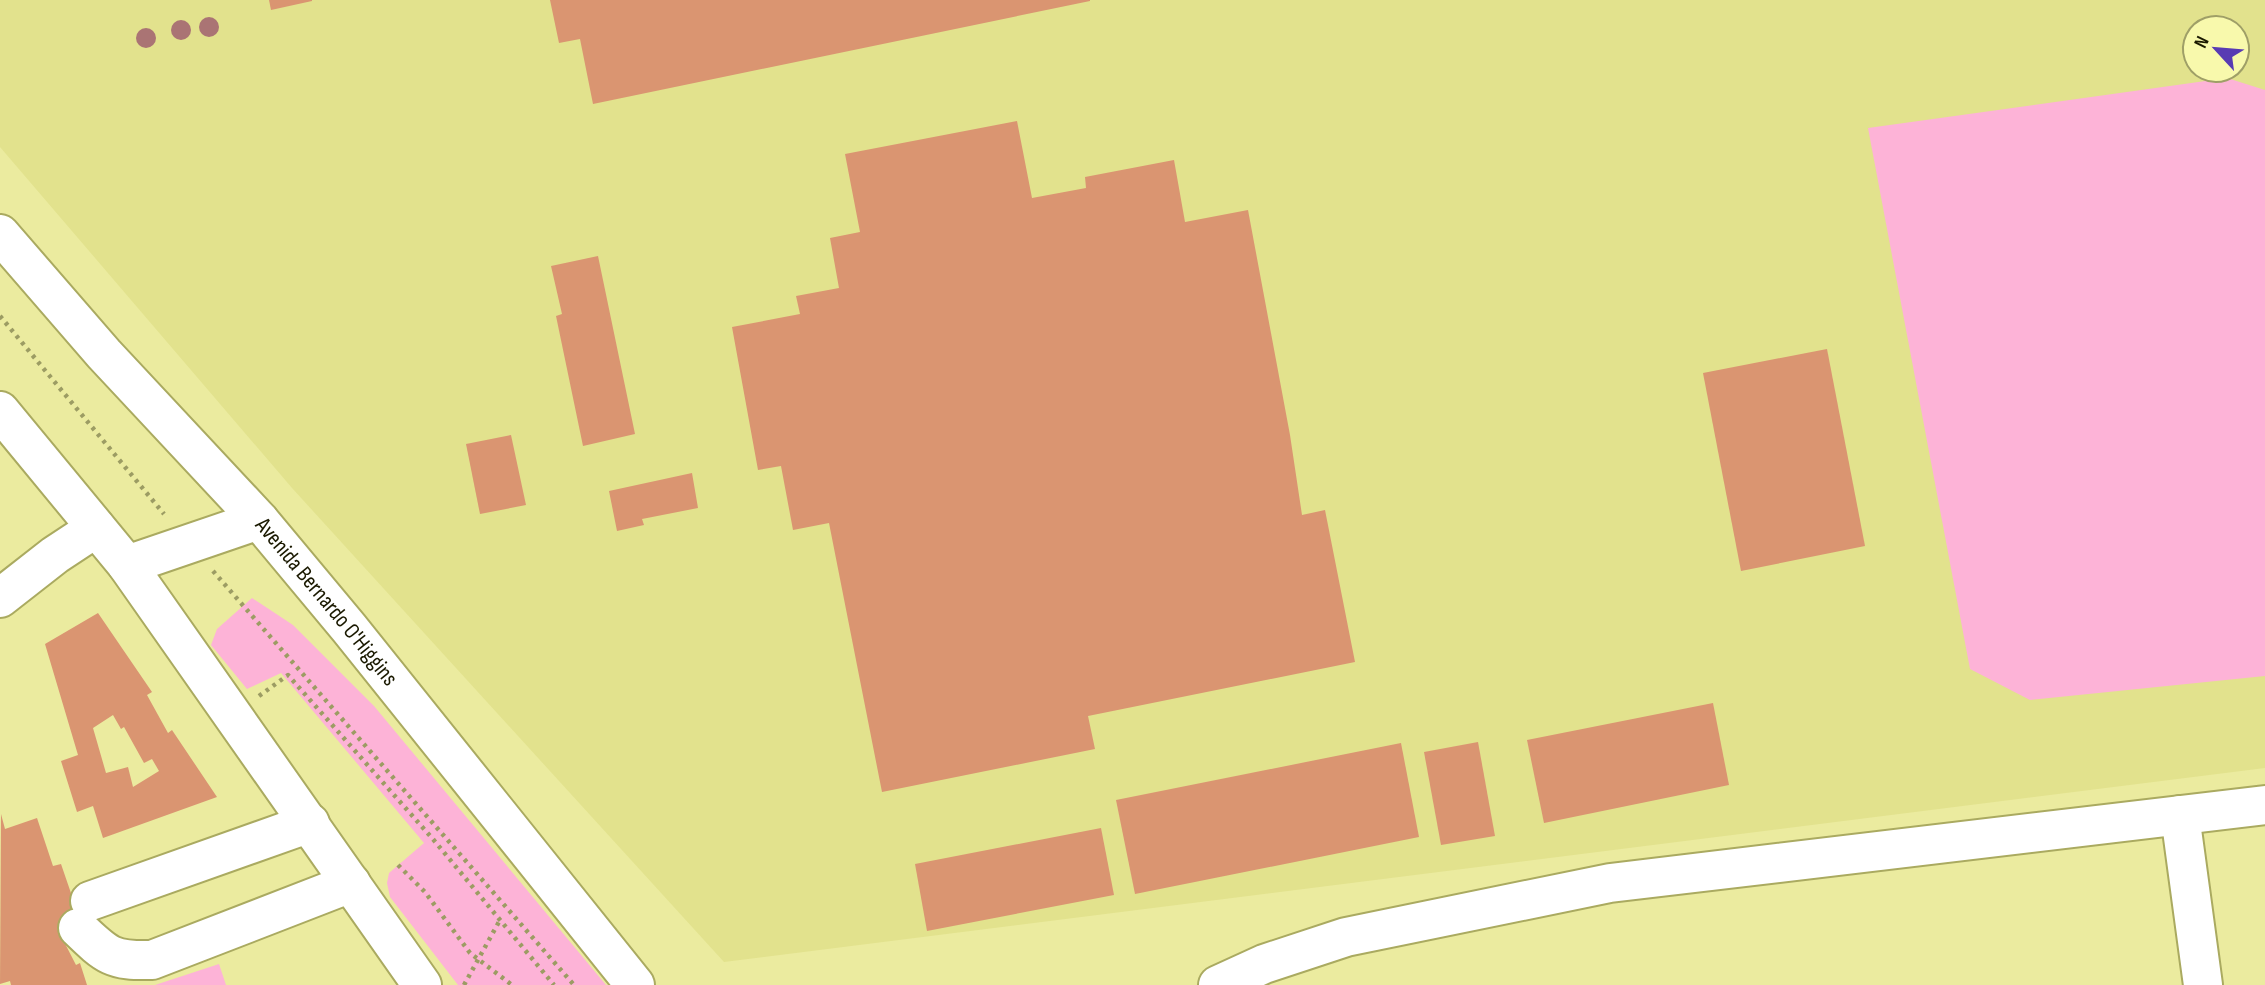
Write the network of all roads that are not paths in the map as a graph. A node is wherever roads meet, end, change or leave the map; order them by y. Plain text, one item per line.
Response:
1 (0, 234) edge
2 (0, 411) edge
3 (258, 520) junction
4 (96, 528) junction
5 (127, 565) junction
6 (0, 598) edge
7 (2265, 805) edge
8 (2180, 815) junction
9 (310, 823) junction
10 (351, 883) junction
11 (422, 985) edge
12 (635, 985) edge
13 (1218, 985) edge
14 (2203, 985) edge

1 - 3 street, Avenida Bernardo O'Higgins
2 - 4 street
3 - 5 street
3 - 12 street, Avenida Bernardo O'Higgins
4 - 5 street
4 - 6 street
5 - 9 street
7 - 8 street
8 - 13 street
8 - 14 street
9 - 10 street
9 - 10 street
10 - 11 street

